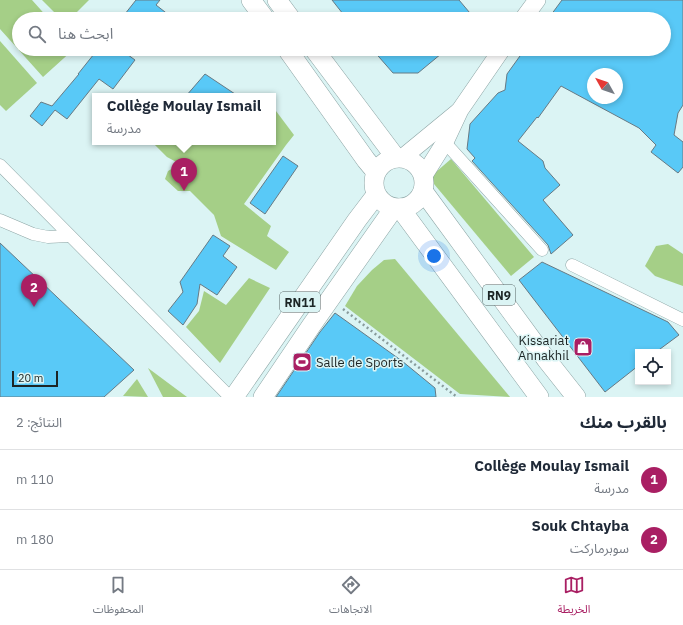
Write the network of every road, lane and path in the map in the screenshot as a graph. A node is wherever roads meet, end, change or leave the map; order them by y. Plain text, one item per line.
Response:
1 (251, 0) edge
2 (277, 0) edge
3 (537, 0) edge
4 (260, 12) edge
5 (286, 12) edge
6 (528, 12) edge
7 (292, 56) edge
8 (319, 56) edge
9 (497, 56) edge
10 (440, 137) junction
11 (399, 158) junction
12 (0, 165) edge
13 (376, 172) junction
14 (423, 184) junction
15 (376, 195) junction
16 (397, 208) junction
17 (0, 220) edge
18 (69, 236) junction
19 (542, 250) dead end
20 (572, 265) dead end
21 (330, 299) junction
22 (683, 320) edge
23 (230, 397) edge
24 (234, 397) edge
25 (263, 397) edge
26 (457, 397) edge
27 (539, 397) edge
28 (576, 397) edge

1 - 4 main road
2 - 5 main road
3 - 6 street
7 - 13 main road
8 - 11 main road, RN9
9 - 10 street
10 - 11 street
10 - 14 street
10 - 19 street
11 - 13 main road
11 - 14 main road, RN9
12 - 18 street
13 - 15 main road
14 - 16 main road
14 - 28 main road, RN9
15 - 16 main road, RN9
15 - 24 main road, RN11
16 - 21 main road, RN11
16 - 27 main road, RN9
17 - 18 street
18 - 23 street
20 - 22 street
21 - 25 main road, RN11
21 - 26 path

